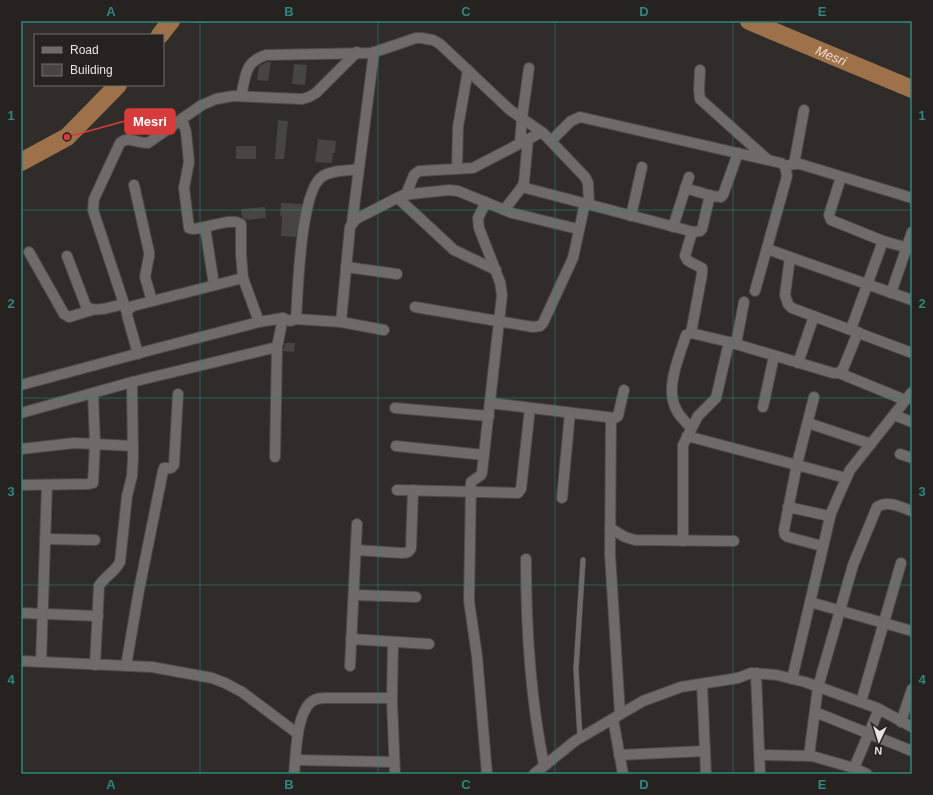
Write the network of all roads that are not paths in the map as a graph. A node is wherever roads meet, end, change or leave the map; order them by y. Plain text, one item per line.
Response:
1 (357, 52) junction
2 (374, 52) junction
3 (529, 68) dead end
4 (468, 70) junction
5 (700, 70) dead end
6 (241, 96) junction
7 (804, 110) dead end
8 (522, 118) junction
9 (182, 120) junction
10 (542, 132) junction
11 (524, 141) junction
12 (551, 141) junction
13 (738, 153) junction
14 (768, 160) junction
15 (790, 165) junction
16 (642, 167) dead end
17 (359, 169) junction
18 (457, 169) junction
19 (688, 177) dead end
20 (841, 177) junction
21 (134, 185) dead end
22 (522, 187) junction
23 (685, 188) junction
24 (710, 195) junction
25 (402, 196) junction
26 (912, 198) edge
27 (486, 202) junction
28 (587, 204) junction
29 (504, 210) junction
30 (631, 216) junction
31 (352, 223) junction
32 (205, 227) junction
33 (673, 227) junction
34 (578, 229) junction
35 (692, 232) junction
36 (912, 232) edge
37 (883, 241) junction
38 (910, 248) edge
39 (766, 249) junction
40 (29, 252) dead end
41 (67, 256) dead end
42 (790, 257) junction
43 (346, 268) junction
44 (496, 270) junction
45 (397, 274) dead end
46 (243, 278) junction
47 (867, 284) junction
48 (214, 285) junction
49 (755, 291) dead end
50 (891, 293) junction
51 (912, 300) edge
52 (152, 301) junction
53 (744, 302) dead end
54 (415, 307) dead end
55 (126, 309) junction
56 (92, 310) junction
57 (814, 316) junction
58 (283, 318) junction
59 (296, 319) junction
60 (259, 322) junction
61 (341, 322) junction
62 (499, 322) junction
63 (384, 330) dead end
64 (854, 330) junction
65 (690, 333) junction
66 (732, 343) junction
67 (277, 347) junction
68 (138, 354) junction
69 (912, 354) edge
70 (774, 356) junction
71 (798, 363) junction
72 (839, 373) junction
73 (132, 382) junction
74 (21, 385) edge
75 (624, 390) dead end
76 (912, 392) edge
77 (93, 393) junction
78 (178, 394) dead end
79 (814, 397) dead end
80 (905, 400) junction
81 (490, 403) junction
82 (763, 407) dead end
83 (395, 408) dead end
84 (530, 408) junction
85 (21, 413) edge
86 (570, 413) junction
87 (894, 414) junction
88 (488, 416) junction
89 (611, 418) junction
90 (912, 422) edge
91 (808, 423) junction
92 (689, 432) junction
93 (95, 444) junction
94 (871, 444) junction
95 (133, 446) junction
96 (396, 446) dead end
97 (21, 449) edge
98 (900, 454) dead end
99 (484, 455) junction
100 (275, 457) dead end
101 (912, 458) edge
102 (797, 464) junction
103 (846, 478) junction
104 (21, 485) edge
105 (47, 485) junction
106 (397, 490) dead end
107 (413, 490) junction
108 (471, 493) junction
109 (562, 498) dead end
110 (788, 507) junction
111 (912, 511) edge
112 (829, 516) junction
113 (357, 524) dead end
114 (610, 528) junction
115 (45, 539) junction
116 (95, 540) dead end
117 (683, 541) junction
118 (734, 541) dead end
119 (822, 546) junction
120 (356, 550) junction
121 (526, 559) dead end
122 (583, 560) dead end
123 (901, 563) dead end
124 (354, 594) junction
125 (416, 597) dead end
126 (810, 602) junction
127 (840, 610) junction
128 (21, 613) edge
129 (42, 613) junction
130 (98, 616) junction
131 (885, 623) junction
132 (912, 631) edge
133 (351, 639) junction
134 (393, 642) junction
135 (429, 644) dead end
136 (21, 661) edge
137 (41, 662) junction
138 (95, 664) junction
139 (126, 666) junction
140 (350, 666) dead end
141 (756, 673) junction
142 (792, 679) junction
143 (702, 684) junction
144 (818, 687) junction
145 (912, 689) edge
146 (392, 698) junction
147 (861, 702) junction
148 (879, 710) junction
149 (815, 712) junction
150 (617, 716) junction
151 (901, 722) junction
152 (912, 727) edge
153 (868, 733) junction
154 (298, 734) junction
155 (580, 738) junction
156 (705, 751) junction
157 (912, 751) edge
158 (619, 755) junction
159 (760, 755) junction
160 (809, 756) junction
161 (296, 760) junction
162 (394, 762) junction
163 (544, 765) junction
164 (854, 768) junction
165 (294, 774) edge
166 (395, 774) edge
167 (487, 774) edge
168 (534, 774) edge
169 (623, 774) edge
170 (706, 774) edge
171 (760, 774) edge
172 (867, 774) edge

1 - 2 street
1 - 6 street
1 - 6 street
2 - 4 street
2 - 17 street
3 - 8 street
4 - 8 street
4 - 18 street
5 - 14 street
6 - 9 street
7 - 15 street
8 - 10 street
8 - 11 street
9 - 32 street
9 - 55 street
10 - 11 street
10 - 12 street
11 - 18 street
11 - 22 street
12 - 13 street
12 - 28 street
13 - 14 street
13 - 24 street
14 - 15 street
15 - 20 street
15 - 39 street
16 - 30 street
17 - 31 street
17 - 59 street
18 - 25 street
19 - 23 street
20 - 26 street
20 - 37 street
21 - 52 street
22 - 28 street
22 - 29 street
23 - 24 street
23 - 33 street
24 - 35 street
25 - 27 street
25 - 31 street
25 - 44 street
27 - 29 street
27 - 44 street
28 - 30 street
28 - 34 street
29 - 34 street
30 - 33 street
31 - 43 street
32 - 46 street
32 - 48 street
33 - 35 street
34 - 62 street
35 - 65 street
36 - 38 street
37 - 38 street
37 - 47 street
38 - 50 street
39 - 42 street
39 - 49 street
40 - 56 street
41 - 56 street
42 - 47 street
42 - 57 street
43 - 45 street
43 - 61 street
44 - 62 street
46 - 48 street
46 - 60 street
47 - 50 street
47 - 64 street
48 - 52 street
50 - 51 street
52 - 55 street
53 - 66 street
54 - 62 street
55 - 56 street
55 - 68 street
57 - 64 street
57 - 71 street
58 - 59 street
58 - 60 street
58 - 67 street
59 - 61 street
60 - 68 street
61 - 63 street
62 - 81 street
64 - 69 street
64 - 72 street
65 - 66 street
65 - 92 street
66 - 70 street
66 - 92 street
67 - 73 street
67 - 100 street
68 - 74 street
70 - 71 street
70 - 82 street
71 - 72 street
72 - 80 street
73 - 77 street
73 - 95 street
75 - 89 street
76 - 80 street
77 - 85 street
77 - 93 street
78 - 139 street
79 - 91 street
80 - 87 street
81 - 84 street
81 - 88 street
83 - 88 street
84 - 86 street
84 - 108 street
86 - 89 street
86 - 109 street
87 - 90 street
87 - 94 street
88 - 99 street
89 - 114 street
91 - 94 street
91 - 102 street
92 - 102 street
92 - 117 street
93 - 95 street
93 - 97 street
93 - 105 street
94 - 103 street
95 - 130 street
96 - 99 street
98 - 101 street
99 - 108 street
102 - 103 street
102 - 110 street
103 - 112 street
104 - 105 street
105 - 115 street
106 - 107 street
107 - 108 street
107 - 120 street
108 - 167 street
110 - 112 street
110 - 119 street
111 - 127 street
112 - 119 street
113 - 120 street
114 - 117 street
114 - 150 street
115 - 116 street
115 - 129 street
117 - 118 street
119 - 126 street
120 - 124 street
121 - 163 street
122 - 155 lane
123 - 131 street
124 - 125 street
124 - 133 street
126 - 127 street
126 - 142 street
127 - 131 street
127 - 144 street
128 - 129 street
129 - 130 street
129 - 137 street
130 - 138 street
131 - 132 street
131 - 147 street
133 - 134 street
133 - 140 street
134 - 135 street
134 - 146 street
136 - 137 street
137 - 138 street
138 - 139 street
139 - 154 street
141 - 142 street
141 - 143 street
141 - 159 street
142 - 144 street
143 - 150 street
143 - 156 street
144 - 147 street
144 - 149 street
145 - 151 street
146 - 154 street
146 - 162 street
147 - 148 street
148 - 151 street
148 - 153 street
149 - 153 street
149 - 160 street
150 - 155 street
150 - 158 street
151 - 152 street
153 - 157 street
153 - 164 street
154 - 161 street
155 - 163 street
156 - 158 street
156 - 170 street
158 - 169 street
159 - 160 street
159 - 171 street
160 - 164 street
161 - 162 street
161 - 165 street
162 - 166 street
163 - 168 street
164 - 172 street

